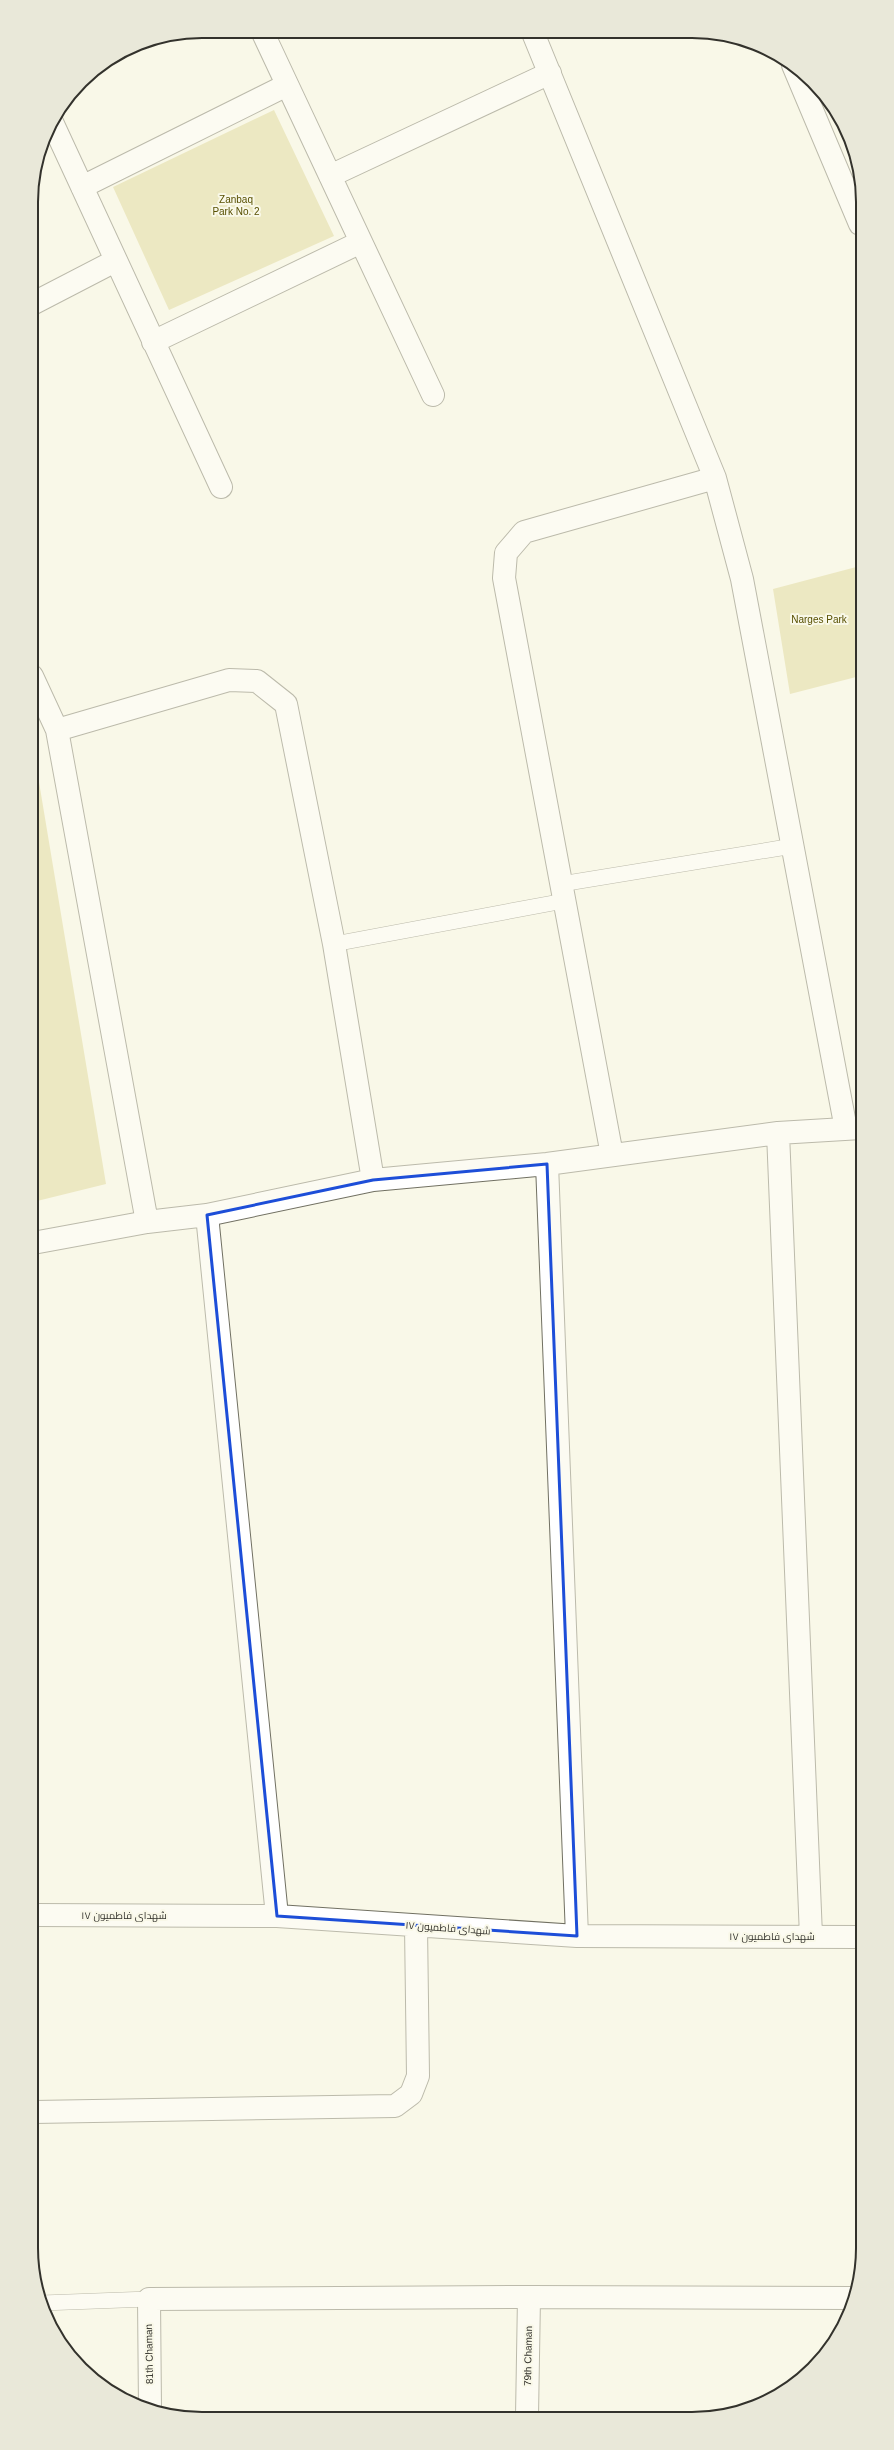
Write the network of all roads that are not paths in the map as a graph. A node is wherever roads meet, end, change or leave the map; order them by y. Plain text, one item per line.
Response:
1 (265, 38) edge
2 (535, 38) edge
3 (550, 73) junction
4 (798, 77) edge
5 (287, 85) junction
6 (55, 129) edge
7 (330, 176) junction
8 (82, 187) junction
9 (856, 215) edge
10 (361, 242) junction
11 (116, 261) junction
12 (38, 301) edge
13 (153, 342) junction
14 (433, 394) dead end
15 (715, 478) junction
16 (221, 487) dead end
17 (38, 689) edge
18 (57, 730) junction
19 (793, 846) junction
20 (563, 892) junction
21 (334, 944) junction
22 (853, 1129) edge
23 (778, 1134) junction
24 (612, 1155) junction
25 (547, 1164) junction
26 (373, 1180) junction
27 (206, 1215) junction
28 (147, 1222) junction
29 (38, 1242) edge
30 (38, 1915) edge
31 (277, 1916) junction
32 (416, 1926) junction
33 (577, 1936) junction
34 (811, 1936) junction
35 (856, 1937) edge
36 (38, 2112) edge
37 (529, 2297) junction
38 (848, 2298) edge
39 (149, 2299) junction
40 (48, 2303) edge
41 (150, 2403) edge
42 (527, 2412) edge

1 - 5 street
2 - 3 street
3 - 7 street
3 - 15 street
4 - 9 street
5 - 7 street
5 - 8 street
6 - 8 street
7 - 10 street
8 - 11 street
10 - 13 street
10 - 14 street
11 - 12 street
11 - 13 street
13 - 16 street
15 - 19 street
15 - 20 street
17 - 18 street
18 - 21 street
18 - 28 street
19 - 20 lane
19 - 22 street
20 - 21 lane
20 - 24 street
21 - 26 street
22 - 23 street
23 - 24 street
23 - 34 street
24 - 25 street
25 - 26 street
25 - 33 street
26 - 27 street
27 - 28 street
27 - 31 street
28 - 29 street
30 - 31 street, شهدای فاطمیون ۱۷
31 - 32 street, شهدای فاطمیون ۱۷
32 - 33 street, شهدای فاطمیون ۱۷
32 - 36 street
33 - 34 street, شهدای فاطمیون ۱۷
34 - 35 street, شهدای فاطمیون ۱۷
37 - 38 street
37 - 39 street
37 - 42 street, 79th Chaman
39 - 40 lane
39 - 41 street, 81th Chaman

